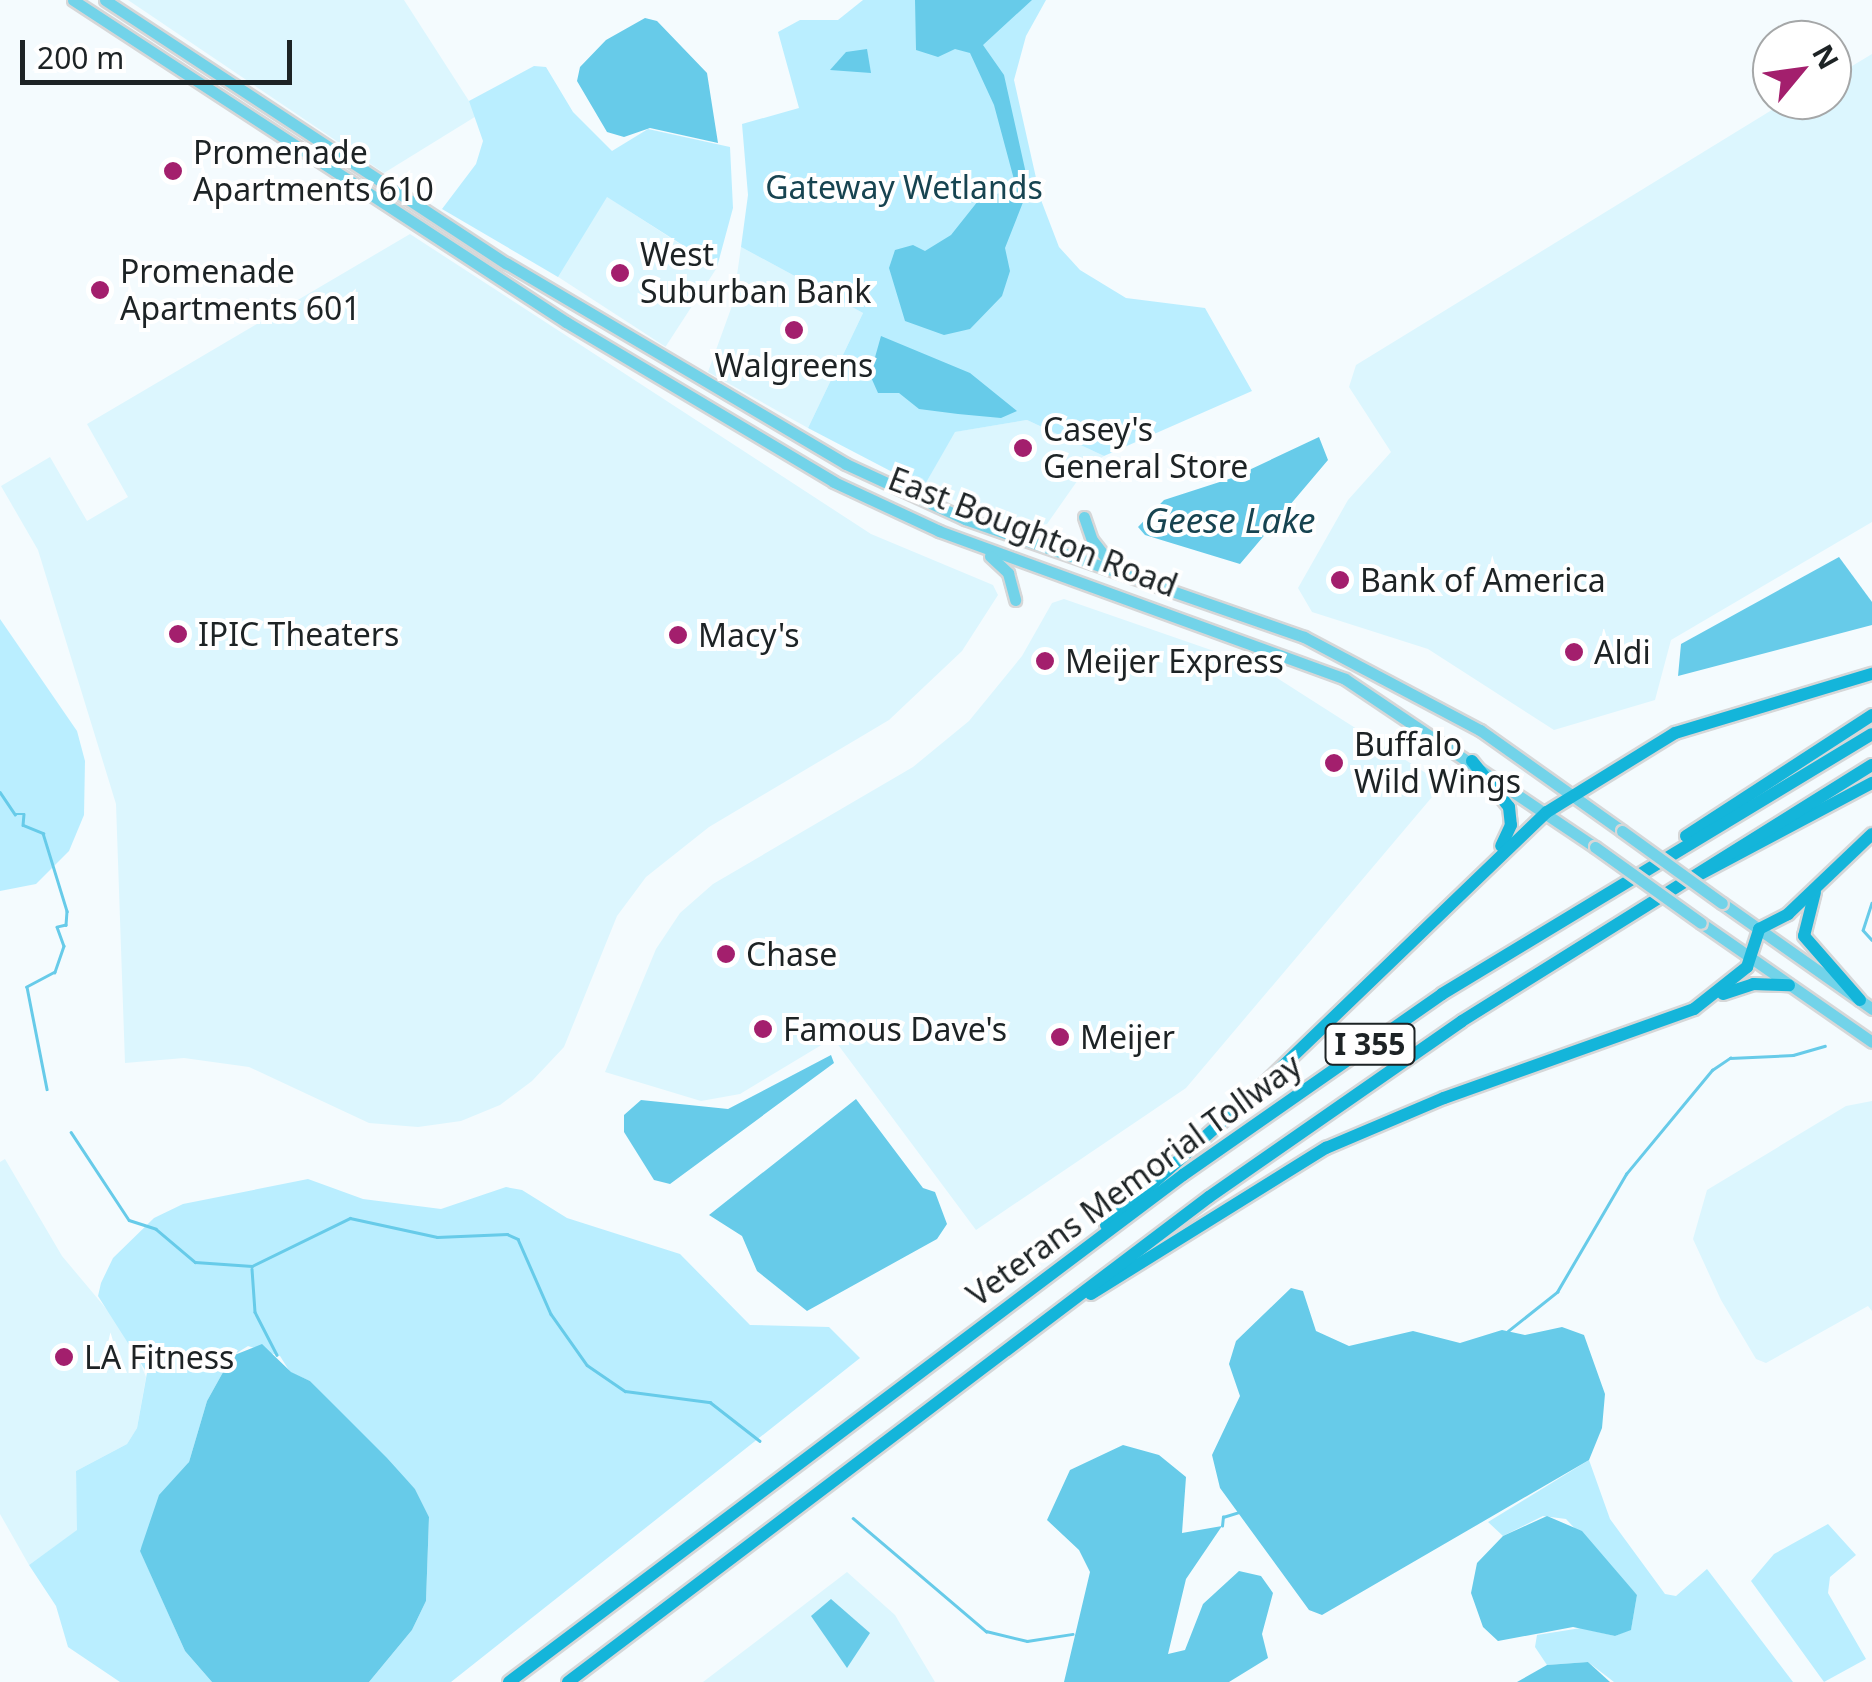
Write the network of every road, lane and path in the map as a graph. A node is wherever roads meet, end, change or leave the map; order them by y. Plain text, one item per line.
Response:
1 (73, 0) edge
2 (105, 0) edge
3 (1084, 517) dead end
4 (978, 547) junction
5 (1118, 572) junction
6 (1014, 600) dead end
7 (1872, 674) edge
8 (1872, 715) edge
9 (1872, 734) edge
10 (1472, 761) junction
11 (1872, 765) edge
12 (1872, 783) edge
13 (1578, 798) junction
14 (1547, 812) junction
15 (1872, 834) edge
16 (1671, 850) junction
17 (1489, 864) junction
18 (1819, 884) junction
19 (1672, 886) junction
20 (1759, 929) junction
21 (1753, 960) junction
22 (1790, 985) junction
23 (1707, 1000) junction
24 (1866, 1004) edge
25 (1872, 1042) edge
26 (1079, 1252) junction
27 (1062, 1308) junction
28 (509, 1682) edge
29 (568, 1682) edge

1 - 4 main road, East Boughton Road
2 - 5 main road, East Boughton Road
3 - 5 main road
4 - 6 main road
4 - 10 main road, East Boughton Road
5 - 13 main road, East Boughton Road
7 - 13 highway
8 - 16 highway
9 - 16 highway, Veterans Memorial Tollway / I 355
10 - 14 main road, East Boughton Road
10 - 17 highway
11 - 19 highway, Veterans Memorial Tollway / I 355
12 - 19 highway
13 - 14 highway
13 - 20 main road, East Boughton Road, bridge
14 - 17 highway
14 - 21 main road, East Boughton Road, bridge
15 - 18 highway
16 - 26 highway, Veterans Memorial Tollway / I 355
17 - 26 highway
18 - 20 highway
18 - 24 highway
19 - 27 highway, Veterans Memorial Tollway / I 355
20 - 21 highway
20 - 24 main road, East Boughton Road
21 - 22 main road, East Boughton Road
21 - 23 highway
22 - 23 highway
22 - 25 main road, East Boughton Road
23 - 27 highway
26 - 28 highway, Veterans Memorial Tollway / I 355
27 - 29 highway, Veterans Memorial Tollway / I 355

